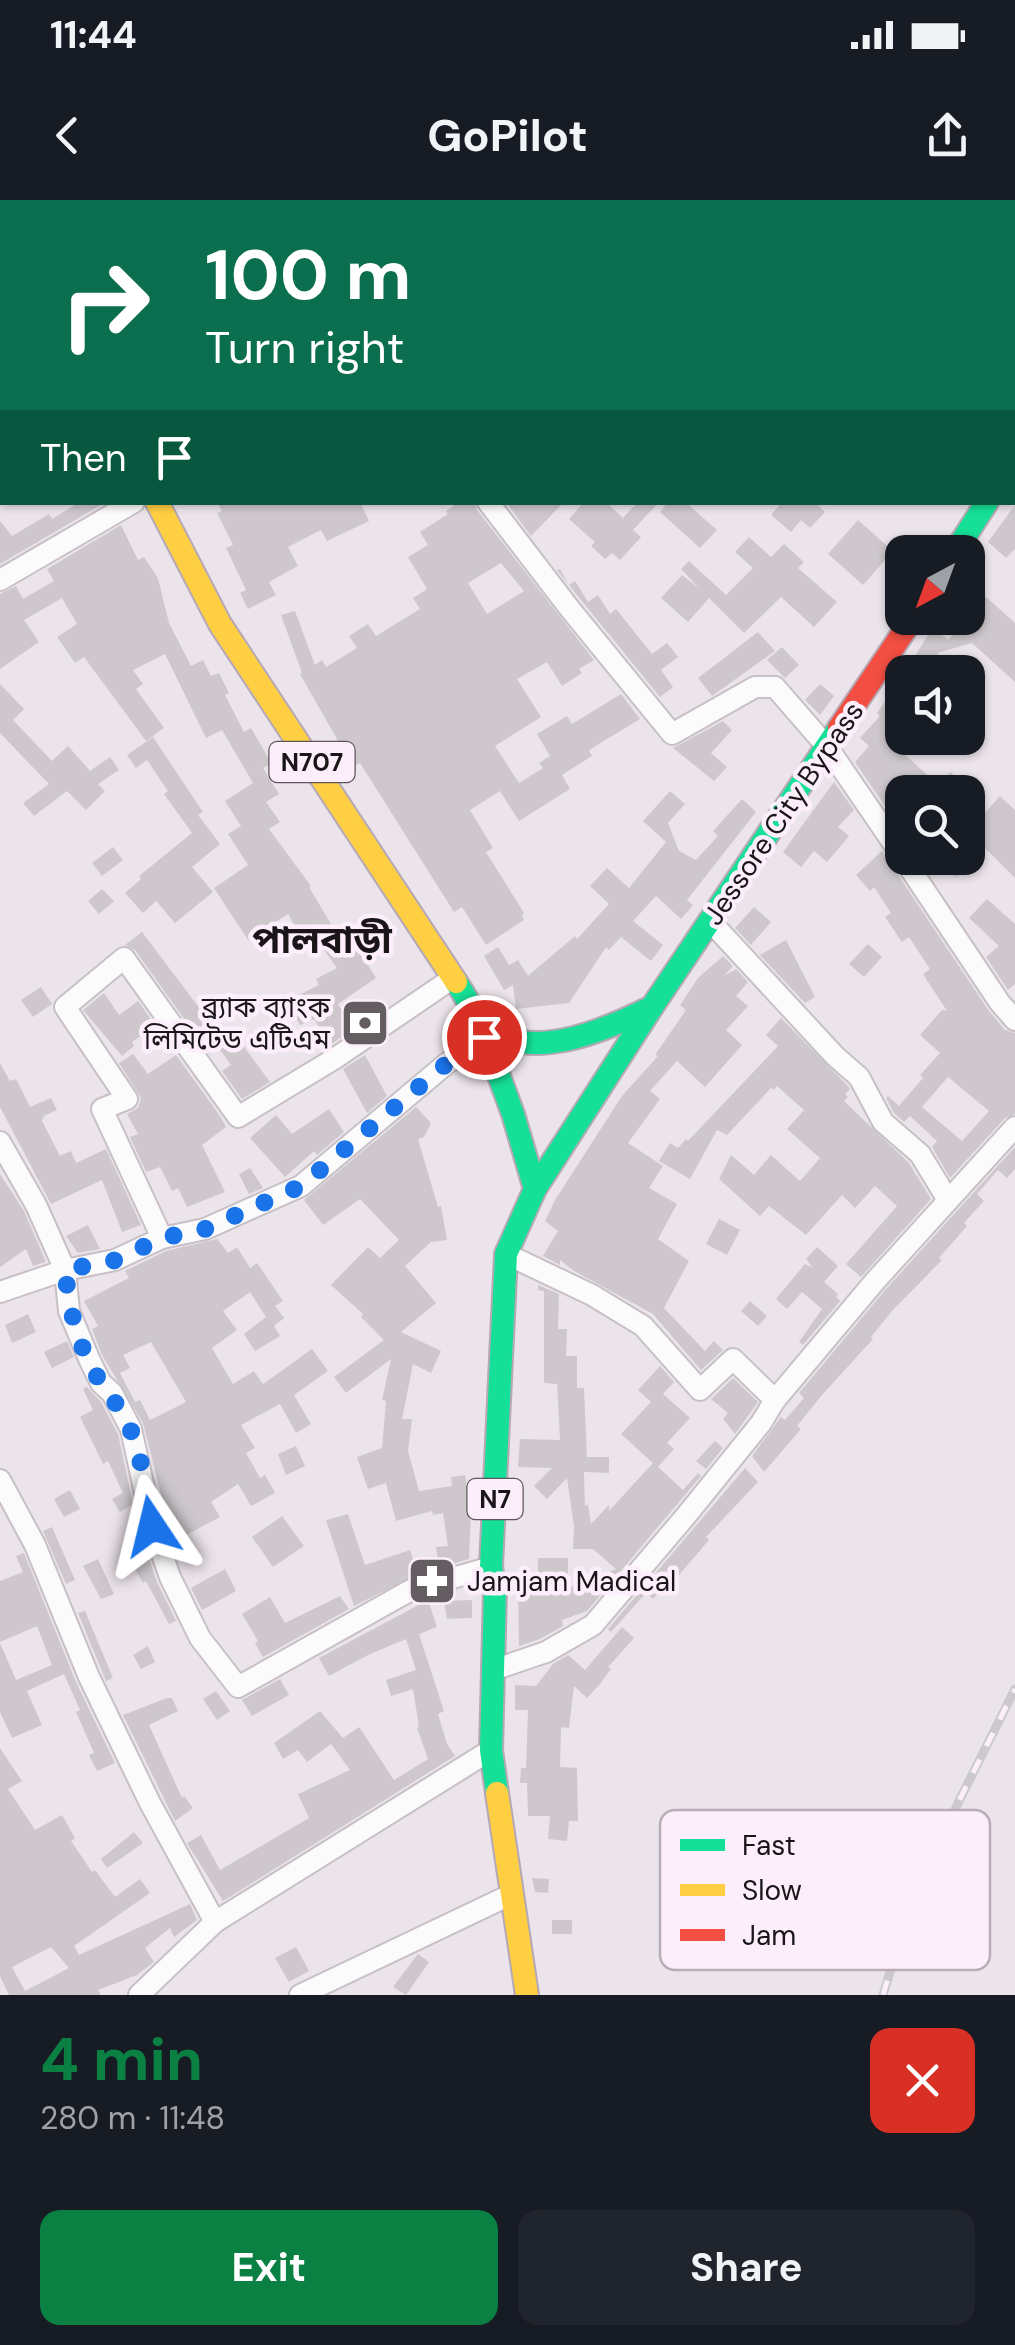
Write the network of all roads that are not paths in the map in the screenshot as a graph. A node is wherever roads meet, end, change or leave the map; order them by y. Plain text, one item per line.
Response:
1 (129, 505) edge
2 (159, 505) edge
3 (490, 505) edge
4 (985, 505) edge
5 (966, 535) edge
6 (0, 580) edge
7 (903, 635) edge
8 (828, 748) junction
9 (885, 831) edge
10 (915, 875) edge
11 (710, 921) junction
12 (453, 978) junction
13 (652, 1007) junction
14 (1015, 1020) edge
15 (481, 1026) junction
16 (1015, 1127) edge
17 (0, 1142) edge
18 (535, 1189) junction
19 (948, 1200) junction
20 (162, 1238) junction
21 (506, 1254) junction
22 (65, 1270) junction
23 (0, 1292) edge
24 (775, 1400) junction
25 (0, 1480) edge
26 (492, 1567) junction
27 (493, 1670) junction
28 (491, 1750) junction
29 (510, 1894) junction
30 (215, 1922) junction
31 (139, 1995) edge
32 (300, 1995) edge
33 (527, 1995) edge

1 - 6 street
2 - 12 highway, N707
3 - 8 street
4 - 5 highway
7 - 8 highway, Jessore City Bypass / N7
8 - 9 street
8 - 11 highway, Jessore City Bypass / N7
10 - 14 street
11 - 13 highway, Jessore City Bypass / N7
11 - 19 street
12 - 15 highway, N707
12 - 20 street
13 - 15 highway
13 - 18 highway, N7
15 - 18 highway
15 - 20 street
16 - 19 street
17 - 22 street
18 - 21 highway, N7
19 - 24 street
20 - 22 street
21 - 24 street
21 - 26 highway, N7
22 - 23 street
22 - 26 street
24 - 27 street
25 - 30 street
26 - 27 highway, N7
27 - 28 highway, N7
28 - 29 highway, N7
28 - 30 street
29 - 32 street
29 - 33 highway, N7
30 - 31 street

